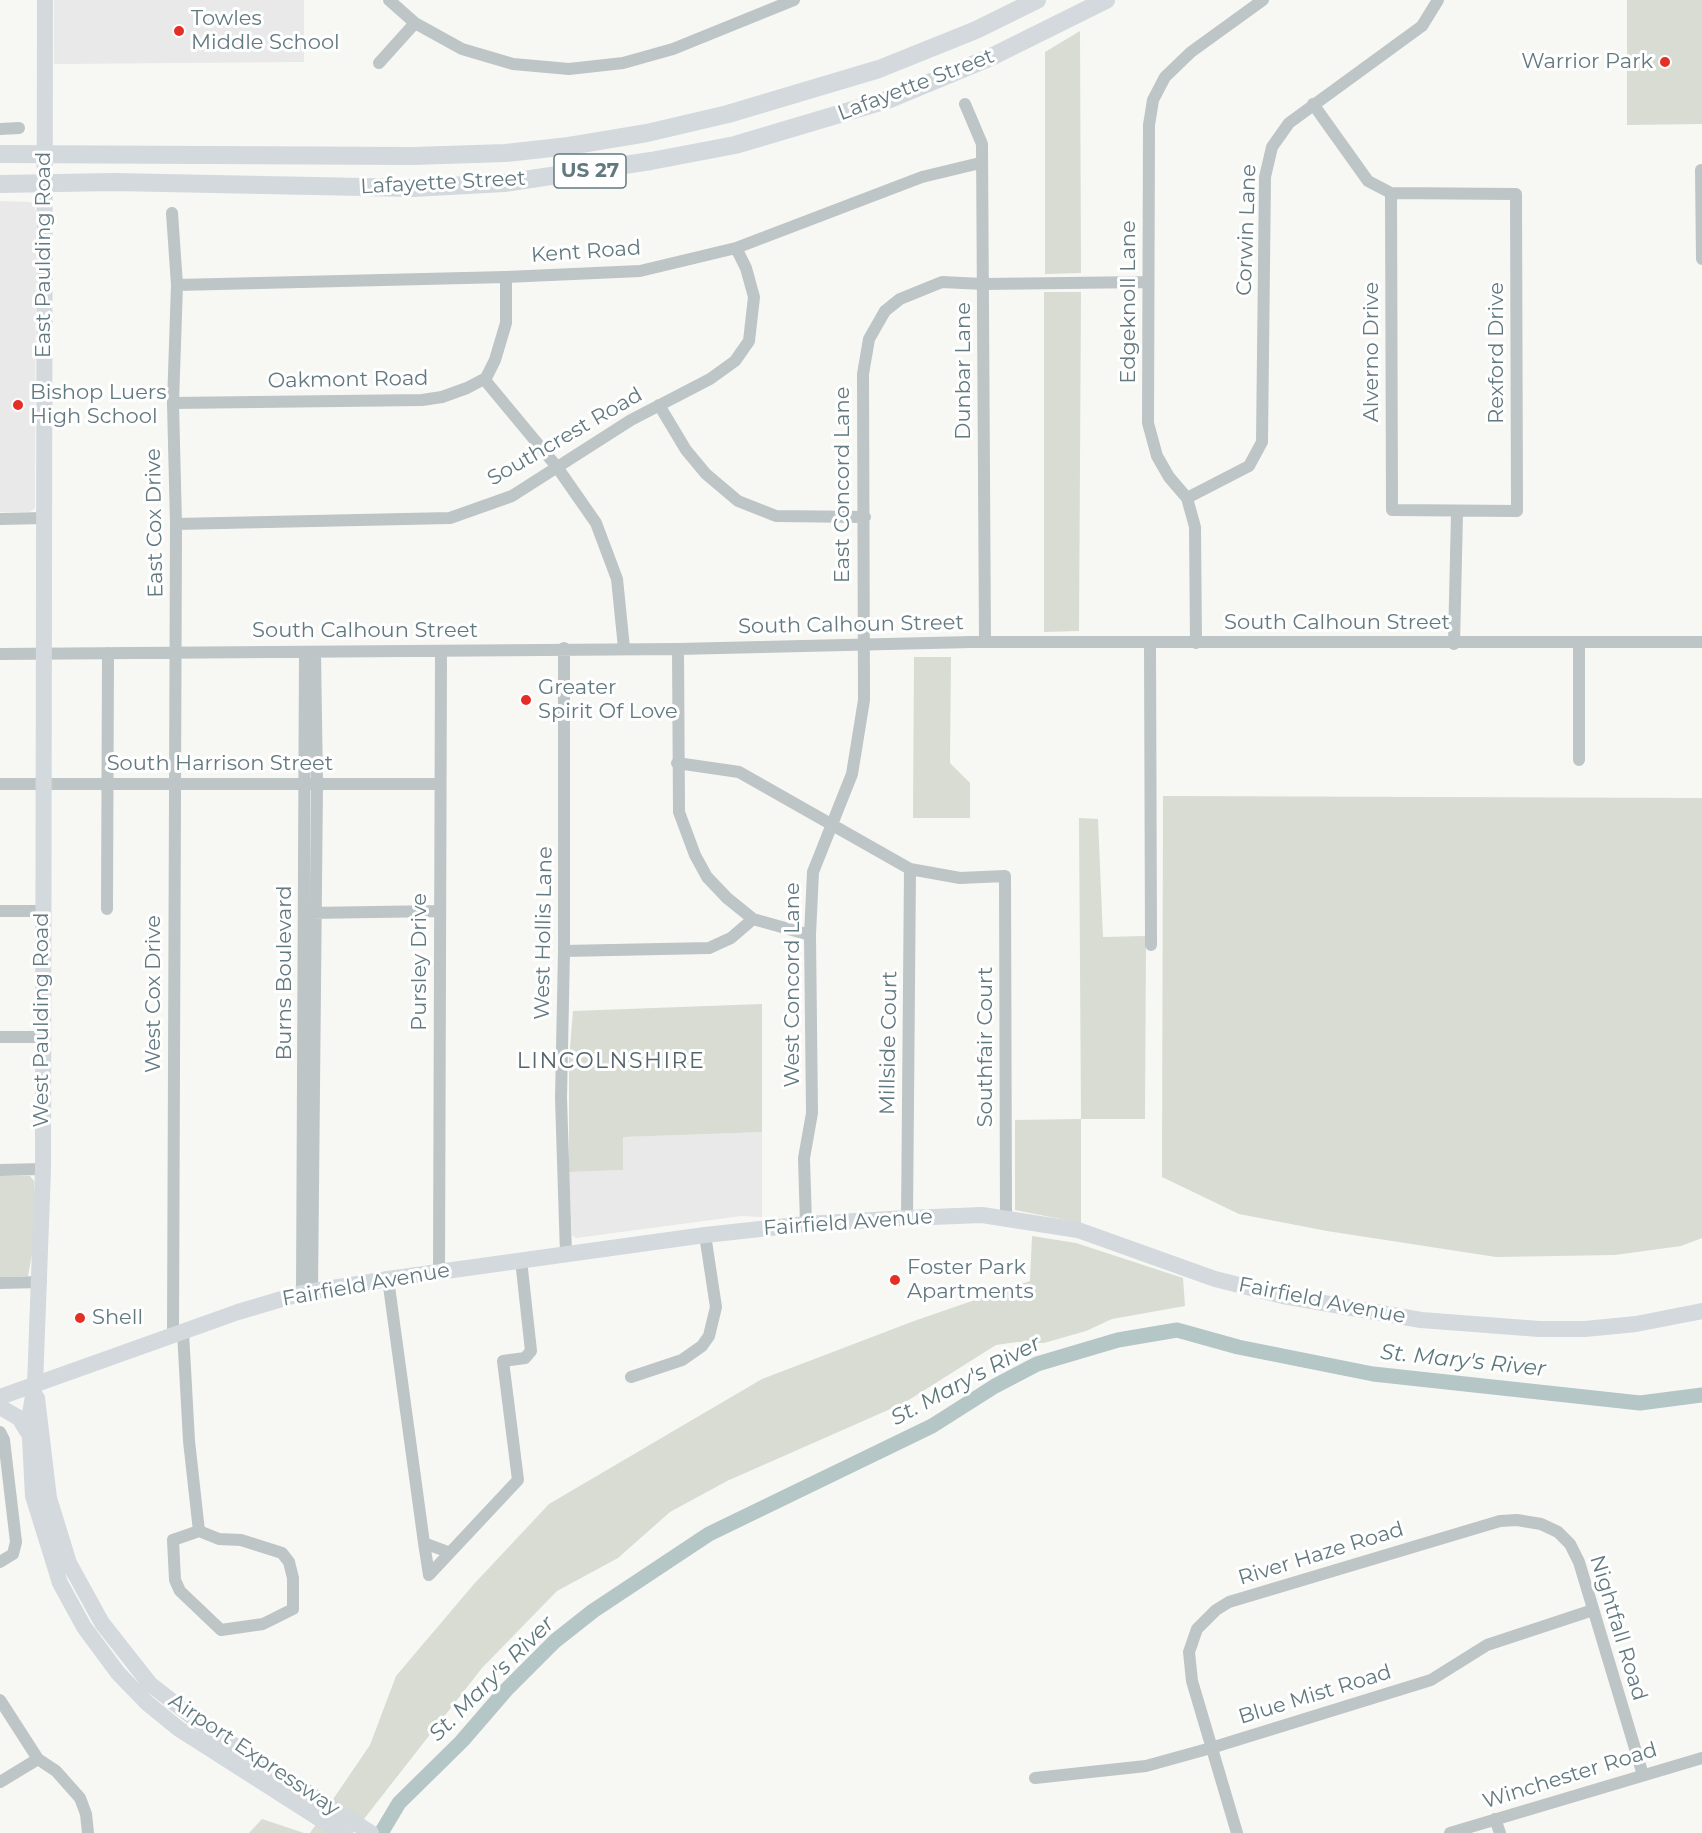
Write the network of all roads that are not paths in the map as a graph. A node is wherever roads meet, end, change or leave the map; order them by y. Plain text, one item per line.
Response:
1 (45, 0) edge
2 (389, 0) edge
3 (757, 0) edge
4 (795, 0) edge
5 (1037, 0) edge
6 (1106, 0) edge
7 (1263, 0) edge
8 (1438, 0) edge
9 (762, 13) junction
10 (415, 23) junction
11 (379, 63) dead end
12 (965, 104) dead end
13 (1313, 104) junction
14 (19, 128) dead end
15 (0, 129) edge
16 (0, 154) edge
17 (44, 154) junction
18 (980, 163) junction
19 (1701, 170) edge
20 (44, 183) junction
21 (0, 184) edge
22 (1391, 193) junction
23 (172, 213) dead end
24 (736, 248) junction
25 (1702, 260) edge
26 (506, 277) junction
27 (1147, 282) junction
28 (984, 284) junction
29 (177, 285) junction
30 (484, 379) junction
31 (173, 403) junction
32 (659, 405) junction
33 (557, 467) junction
34 (1187, 498) junction
35 (1457, 513) junction
36 (865, 517) junction
37 (44, 518) junction
38 (0, 519) edge
39 (177, 524) junction
40 (985, 642) junction
41 (1702, 642) edge
42 (1150, 643) junction
43 (1196, 643) junction
44 (1579, 643) junction
45 (1454, 644) junction
46 (862, 646) junction
47 (564, 648) junction
48 (624, 648) junction
49 (678, 649) junction
50 (441, 651) junction
51 (176, 652) junction
52 (310, 652) junction
53 (43, 653) junction
54 (108, 653) junction
55 (0, 654) edge
56 (1579, 759) dead end
57 (677, 763) junction
58 (108, 783) junction
59 (175, 783) junction
60 (0, 784) edge
61 (42, 784) junction
62 (311, 784) junction
63 (439, 784) junction
64 (829, 825) junction
65 (910, 869) junction
66 (107, 909) dead end
67 (0, 911) edge
68 (41, 911) junction
69 (440, 911) junction
70 (310, 913) junction
71 (753, 919) junction
72 (810, 934) junction
73 (1151, 945) dead end
74 (564, 951) junction
75 (42, 1037) junction
76 (0, 1038) edge
77 (43, 1169) junction
78 (0, 1170) edge
79 (907, 1218) junction
80 (1006, 1218) junction
81 (806, 1224) junction
82 (705, 1235) junction
83 (566, 1254) junction
84 (521, 1260) junction
85 (439, 1272) junction
86 (388, 1279) junction
87 (41, 1282) junction
88 (0, 1283) edge
89 (307, 1292) junction
90 (1702, 1311) edge
91 (178, 1334) junction
92 (631, 1377) dead end
93 (35, 1385) junction
94 (0, 1397) edge
95 (0, 1407) edge
96 (0, 1432) edge
97 (29, 1435) junction
98 (1488, 1523) joint
99 (199, 1531) junction
100 (424, 1543) junction
101 (448, 1552) junction
102 (0, 1562) edge
103 (1593, 1610) junction
104 (0, 1700) edge
105 (1211, 1748) junction
106 (1702, 1758) edge
107 (38, 1759) junction
108 (1643, 1775) junction
109 (1035, 1778) dead end
110 (0, 1782) edge
111 (316, 1807) junction
112 (1495, 1819) junction
113 (88, 1833) edge
114 (342, 1833) edge
115 (371, 1833) edge
116 (1237, 1833) edge
117 (1450, 1833) edge
118 (1500, 1833) edge

1 - 17 main road, East Paulding Road
2 - 10 street
3 - 9 street
4 - 9 street
5 - 17 highway, Lafayette Street / US 27
6 - 20 highway, Lafayette Street / US 27
7 - 27 street, Edgeknoll Lane
8 - 13 street, Corwin Lane
9 - 10 street
10 - 11 street
12 - 18 street, Dunbar Lane
13 - 22 street
13 - 34 street, Corwin Lane
14 - 15 street
16 - 17 highway, Lafayette Street / US 27
17 - 20 main road, East Paulding Road
18 - 24 street, Kent Road
18 - 28 street, Dunbar Lane
19 - 25 street
20 - 21 highway, Lafayette Street / US 27
20 - 37 main road, East Paulding Road
22 - 35 street, Alverno Drive
22 - 35 street, Rexford Drive
23 - 29 street, East Cox Drive
24 - 26 street, Kent Road
24 - 32 street, Southcrest Road
26 - 29 street, Kent Road
26 - 30 street
27 - 28 street
27 - 34 street, Edgeknoll Lane
28 - 36 street, East Concord Lane
28 - 40 street, Dunbar Lane
29 - 31 street, East Cox Drive
30 - 31 street, Oakmont Road
30 - 33 street
31 - 39 street, East Cox Drive
32 - 33 street, Southcrest Road
32 - 36 street
33 - 39 street, Southcrest Road
33 - 48 street
34 - 43 street, Edgeknoll Lane
35 - 45 street
36 - 46 street, East Concord Lane
37 - 38 street
37 - 53 main road, East Paulding Road
39 - 51 street, East Cox Drive
40 - 42 street, South Calhoun Street
40 - 46 street, South Calhoun Street
41 - 44 street, South Calhoun Street
42 - 43 street, South Calhoun Street
42 - 73 street
43 - 45 street, South Calhoun Street
44 - 45 street, South Calhoun Street
44 - 56 street
46 - 49 street, South Calhoun Street
46 - 64 street, West Concord Lane
47 - 48 street, South Calhoun Street
47 - 50 street, South Calhoun Street
47 - 74 street, West Hollis Lane
48 - 49 street, South Calhoun Street
49 - 57 street
50 - 52 street, South Calhoun Street
50 - 63 street, Pursley Drive
51 - 52 street, South Calhoun Street
51 - 54 street, South Calhoun Street
51 - 59 street, West Cox Drive
52 - 62 street, Burns Boulevard
53 - 54 street, South Calhoun Street
53 - 55 street, South Calhoun Street
53 - 61 main road, West Paulding Road
54 - 58 street
57 - 64 street
57 - 71 street
58 - 59 street, South Harrison Street
58 - 61 street, South Harrison Street
58 - 66 street
59 - 62 street, South Harrison Street
59 - 91 street, West Cox Drive
60 - 61 street, South Harrison Street
61 - 68 main road, West Paulding Road
62 - 63 street, South Harrison Street
62 - 70 street, Burns Boulevard
63 - 69 street, Pursley Drive
64 - 65 street
64 - 72 street, West Concord Lane
65 - 79 street, Millside Court
65 - 80 street, Southfair Court
67 - 68 street
68 - 75 main road, West Paulding Road
69 - 70 street
69 - 85 street, Pursley Drive
70 - 89 street, Burns Boulevard
71 - 72 street
71 - 74 street
72 - 81 street, West Concord Lane
74 - 83 street, West Hollis Lane
75 - 76 street
75 - 77 main road, West Paulding Road
77 - 78 street
77 - 87 main road, West Paulding Road
79 - 80 main road, Fairfield Avenue
79 - 81 main road, Fairfield Avenue
80 - 90 main road, Fairfield Avenue
81 - 82 main road, Fairfield Avenue
82 - 83 main road, Fairfield Avenue
82 - 92 street
83 - 84 main road, Fairfield Avenue
84 - 85 main road, Fairfield Avenue
84 - 101 street
85 - 86 main road, Fairfield Avenue
86 - 89 main road, Fairfield Avenue
86 - 100 street
87 - 88 street
87 - 93 main road, West Paulding Road
89 - 91 main road, Fairfield Avenue
91 - 93 main road, Fairfield Avenue
91 - 99 street, West Cox Drive
93 - 94 main road, Fairfield Avenue
93 - 97 main road, Airport Expressway
93 - 111 main road, Airport Expressway
95 - 97 main road
96 - 102 street
97 - 111 main road, Airport Expressway
98 - 103 street, Nightfall Road
98 - 105 street, River Haze Road
99 - 99 street
100 - 101 street
100 - 101 street
103 - 105 street, Blue Mist Road
103 - 108 street, Nightfall Road
104 - 107 street
105 - 109 street, Blue Mist Road
105 - 116 street
106 - 108 street, Winchester Road
107 - 110 street
107 - 113 street
108 - 112 street, Winchester Road
111 - 114 main road, Airport Expressway
111 - 115 main road, Airport Expressway
112 - 117 street, Winchester Road
112 - 118 street

